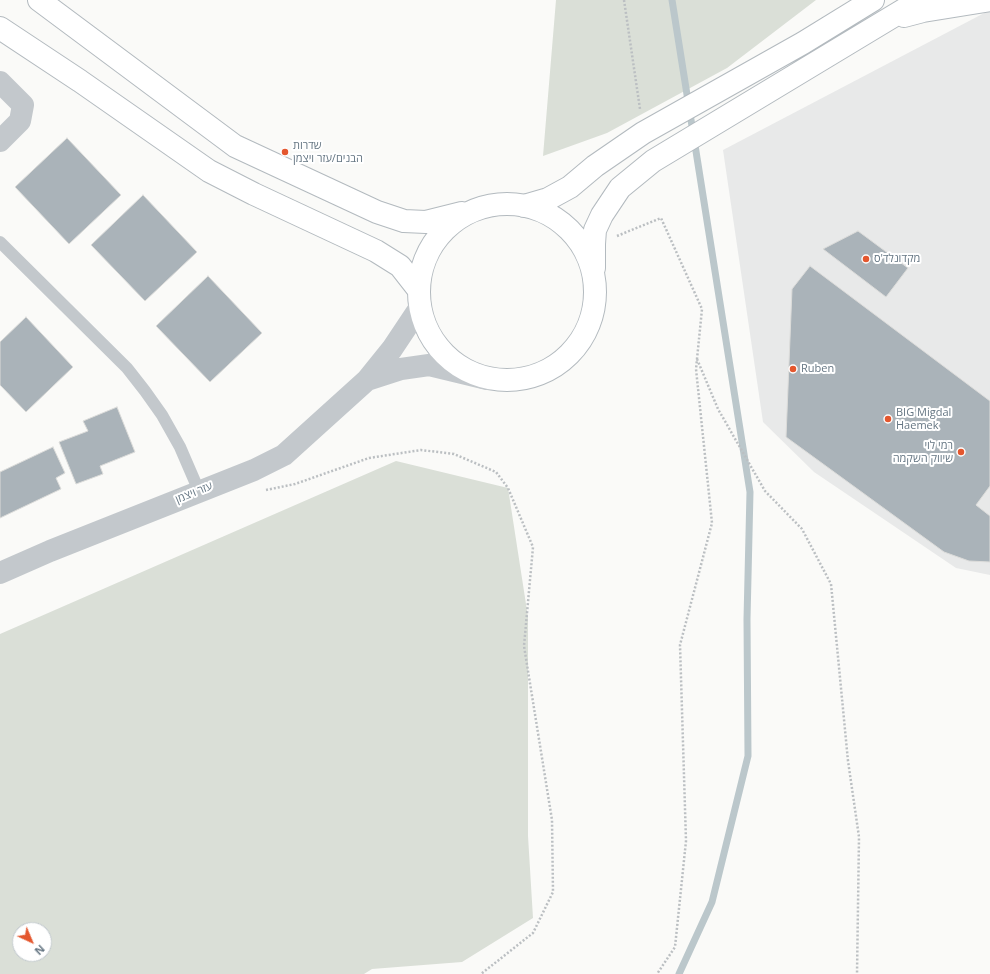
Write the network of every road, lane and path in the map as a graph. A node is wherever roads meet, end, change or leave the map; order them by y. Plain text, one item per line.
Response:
1 (39, 0) edge
2 (624, 0) edge
3 (873, 0) edge
4 (920, 0) edge
5 (990, 0) edge
6 (858, 6) edge
7 (882, 23) junction
8 (0, 28) edge
9 (0, 82) edge
10 (643, 134) junction
11 (0, 141) edge
12 (524, 206) junction
13 (475, 210) junction
14 (0, 242) edge
15 (594, 244) junction
16 (594, 287) junction
17 (419, 298) junction
18 (697, 357) junction
19 (487, 379) junction
20 (367, 380) junction
21 (265, 490) dead end
22 (199, 491) junction
23 (0, 573) edge
24 (481, 974) edge
25 (657, 974) edge
26 (857, 974) edge

1 - 13 main road
2 - 10 path
3 - 6 main road
4 - 7 main road
5 - 7 main road
6 - 10 main road
7 - 15 main road
8 - 17 main road
9 - 11 street
10 - 12 main road
12 - 13 main road
12 - 16 main road
13 - 17 main road
14 - 22 lane
15 - 16 main road
15 - 18 path
16 - 19 main road
17 - 19 main road
17 - 20 street
18 - 25 path
18 - 26 path
19 - 20 street
20 - 22 street, עזר ויצמן
21 - 24 path
22 - 23 street, עזר ויצמן

